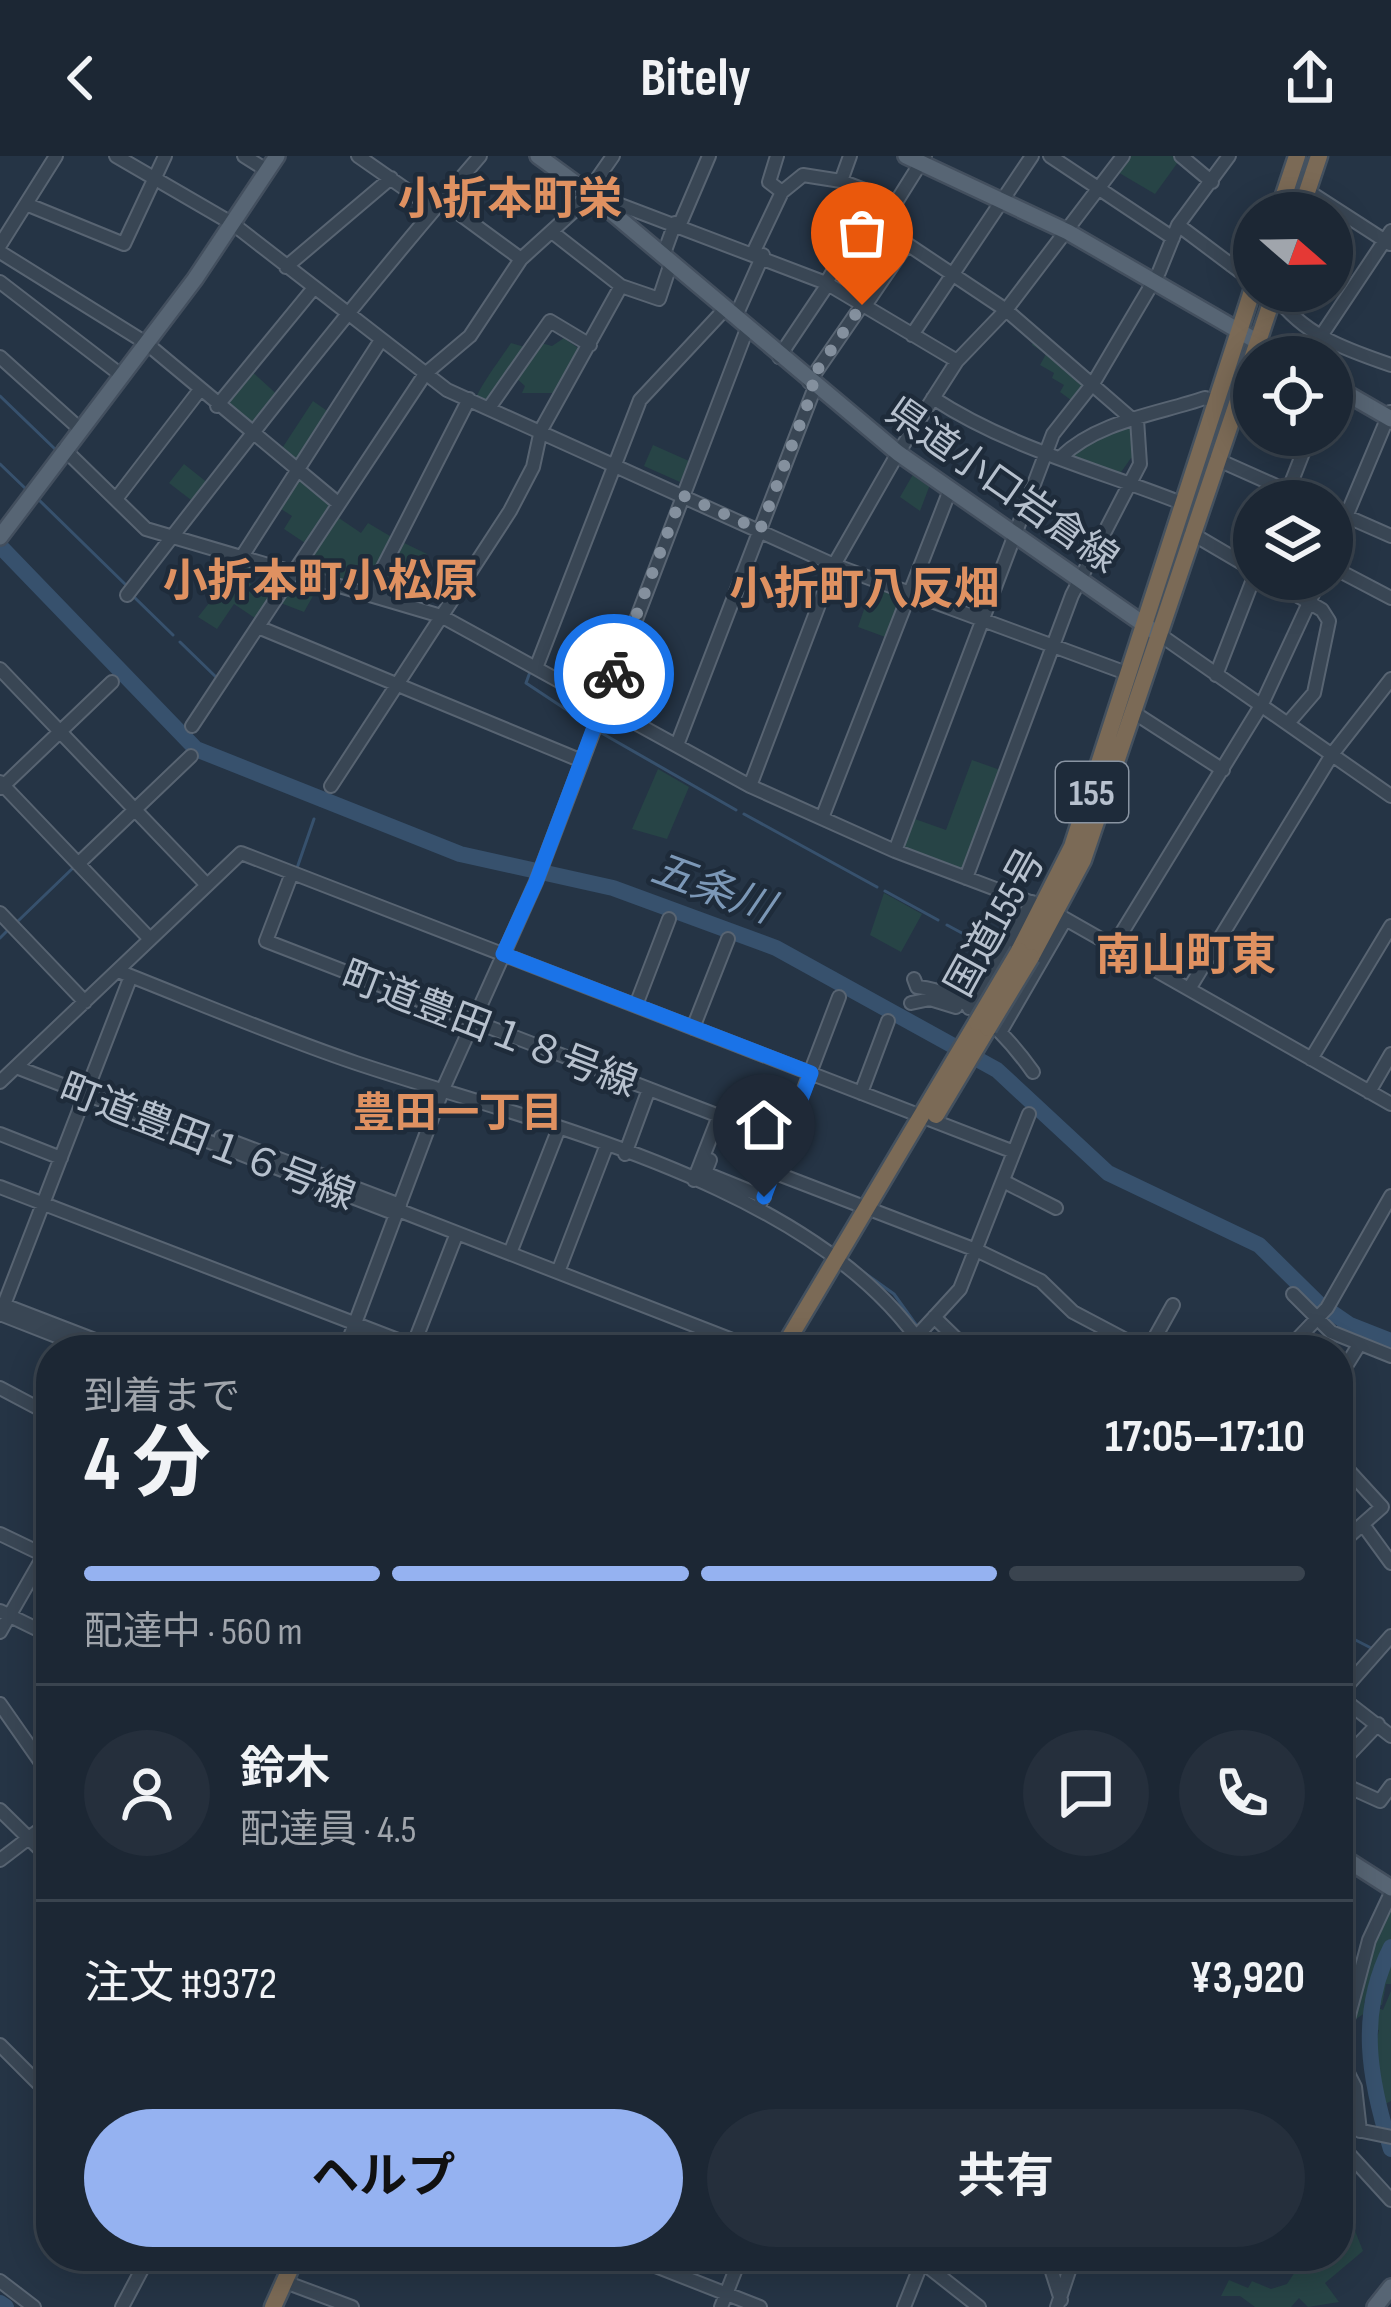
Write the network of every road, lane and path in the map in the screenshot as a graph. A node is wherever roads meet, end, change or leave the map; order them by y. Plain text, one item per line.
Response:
1 (56, 156) edge
2 (116, 156) edge
3 (164, 156) edge
4 (244, 156) edge
5 (358, 156) edge
6 (480, 156) edge
7 (538, 156) edge
8 (613, 156) edge
9 (709, 156) edge
10 (777, 156) edge
11 (850, 156) edge
12 (1032, 156) edge
13 (1050, 156) edge
14 (1124, 156) edge
15 (1181, 156) edge
16 (1229, 156) edge
17 (1298, 156) edge
18 (1319, 156) edge
19 (917, 158) edge
20 (273, 164) edge
21 (391, 178) junction
22 (153, 180) junction
23 (841, 181) junction
24 (1212, 182) junction
25 (1100, 189) junction
26 (1308, 191) joint
27 (782, 192) junction
28 (1285, 192) edge
29 (590, 193) junction
30 (1004, 199) junction
31 (896, 202) junction
32 (26, 204) junction
33 (438, 205) junction
34 (233, 224) junction
35 (677, 224) junction
36 (878, 231) junction
37 (1175, 231) junction
38 (552, 232) junction
39 (1068, 232) junction
40 (1389, 239) edge
41 (907, 244) junction
42 (0, 249) edge
43 (758, 253) junction
44 (521, 259) junction
45 (667, 260) junction
46 (1233, 262) edge
47 (1231, 265) joint
48 (286, 267) junction
49 (952, 274) junction
50 (1153, 281) junction
51 (0, 282) edge
52 (827, 284) junction
53 (621, 286) junction
54 (313, 289) junction
55 (863, 306) junction
56 (1006, 310) junction
57 (1245, 312) edge
58 (1287, 312) edge
59 (344, 313) junction
60 (735, 319) junction
61 (1239, 331) junction
62 (912, 334) junction
63 (1247, 336) edge
64 (1319, 336) edge
65 (1323, 336) edge
66 (381, 340) junction
67 (146, 343) junction
68 (590, 345) junction
69 (1353, 350) edge
70 (0, 357) edge
71 (779, 358) junction
72 (957, 361) junction
73 (1391, 365) edge
74 (424, 374) junction
75 (121, 375) junction
76 (1094, 382) junction
77 (812, 384) junction
78 (199, 391) junction
79 (1353, 396) edge
80 (933, 398) junction
81 (469, 399) junction
82 (1218, 402) junction
83 (217, 406) junction
84 (489, 408) junction
85 (1233, 410) edge
86 (1390, 415) edge
87 (1135, 419) junction
88 (80, 429) junction
89 (542, 430) junction
90 (252, 436) junction
91 (64, 449) junction
92 (898, 453) junction
93 (1054, 455) junction
94 (1216, 459) junction
95 (615, 464) junction
96 (297, 471) junction
97 (1256, 480) edge
98 (1130, 482) junction
99 (1353, 486) edge
100 (950, 490) junction
101 (682, 495) junction
102 (116, 499) junction
103 (339, 504) junction
104 (1184, 505) junction
105 (1353, 519) edge
106 (760, 530) junction
107 (1191, 532) junction
108 (1, 536) edge
109 (1391, 536) edge
110 (172, 537) junction
111 (1017, 537) junction
112 (242, 557) junction
113 (1233, 560) edge
114 (834, 565) junction
115 (293, 573) junction
116 (1353, 577) edge
117 (1080, 579) junction
118 (910, 592) junction
119 (1390, 594) edge
120 (127, 595) dead end
121 (369, 595) junction
122 (1244, 600) edge
123 (1305, 600) edge
124 (1311, 600) edge
125 (1310, 603) junction
126 (441, 616) junction
127 (985, 620) junction
128 (258, 627) junction
129 (1150, 628) junction
130 (1053, 646) junction
131 (536, 668) junction
132 (0, 669) edge
133 (1129, 674) junction
134 (1216, 675) junction
135 (1391, 679) edge
136 (112, 682) dead end
137 (398, 684) junction
138 (603, 704) junction
139 (1262, 704) junction
140 (1133, 712) junction
141 (1289, 722) junction
142 (192, 726) dead end
143 (60, 732) junction
144 (677, 745) junction
145 (1333, 753) junction
146 (191, 756) dead end
147 (582, 760) junction
148 (1223, 770) junction
149 (1, 786) edge
150 (332, 786) dead end
151 (751, 786) junction
152 (1391, 795) edge
153 (135, 810) junction
154 (822, 818) junction
155 (895, 851) junction
156 (78, 864) junction
157 (292, 873) junction
158 (966, 878) junction
159 (207, 885) junction
160 (1050, 911) junction
161 (0, 913) edge
162 (669, 919) dead end
163 (1391, 926) edge
164 (150, 939) junction
165 (276, 939) dead end
166 (728, 939) dead end
167 (1113, 946) junction
168 (503, 954) junction
169 (123, 973) junction
170 (914, 980) dead end
171 (1189, 989) junction
172 (839, 997) dead end
173 (85, 1001) junction
174 (911, 1003) dead end
175 (636, 1005) junction
176 (475, 1018) junction
177 (888, 1021) dead end
178 (982, 1026) junction
179 (693, 1028) junction
180 (1391, 1054) edge
181 (1310, 1059) junction
182 (21, 1064) junction
183 (1033, 1072) dead end
184 (811, 1073) junction
185 (0, 1082) edge
186 (443, 1089) junction
187 (649, 1089) junction
188 (87, 1090) junction
189 (1369, 1092) junction
190 (861, 1093) junction
191 (1391, 1104) edge
192 (1029, 1114) dead end
193 (928, 1119) junction
194 (559, 1128) junction
195 (0, 1134) edge
196 (606, 1147) junction
197 (1014, 1152) junction
198 (625, 1154) junction
199 (61, 1158) junction
200 (773, 1172) junction
201 (694, 1180) junction
202 (1003, 1181) junction
203 (0, 1187) edge
204 (1391, 1196) edge
205 (44, 1203) junction
206 (761, 1203) junction
207 (1056, 1208) dead end
208 (398, 1209) junction
209 (872, 1210) junction
210 (457, 1233) junction
211 (976, 1250) junction
212 (510, 1253) junction
213 (839, 1264) junction
214 (558, 1272) junction
215 (1293, 1294) dead end
216 (1173, 1305) dead end
217 (1, 1310) edge
218 (1325, 1311) junction
219 (934, 1317) junction
220 (355, 1323) junction
221 (58, 1335) edge
222 (76, 1335) edge
223 (351, 1335) edge
224 (385, 1335) edge
225 (422, 1335) edge
226 (720, 1335) edge
227 (796, 1335) edge
228 (914, 1335) edge
229 (918, 1335) edge
230 (953, 1335) edge
231 (1117, 1335) edge
232 (1155, 1335) edge
233 (1302, 1335) edge
234 (1349, 1335) edge
235 (1353, 1339) edge
236 (1359, 1345) junction
237 (1353, 1355) edge
238 (1391, 1356) edge
239 (0, 1388) edge
240 (36, 1407) edge
241 (1353, 1472) edge
242 (1387, 1502) edge
243 (1364, 1526) junction
244 (0, 1534) edge
245 (1353, 1534) edge
246 (36, 1547) edge
247 (1391, 1563) edge
248 (36, 1570) edge
249 (4, 1614) edge
250 (36, 1629) edge
251 (0, 1632) edge
252 (1391, 1636) edge
253 (1353, 1678) edge
254 (0, 1704) edge
255 (1353, 1706) edge
256 (1378, 1724) junction
257 (1391, 1736) edge
258 (1353, 1750) edge
259 (36, 1756) edge
260 (1391, 1786) edge
261 (1353, 1789) edge
262 (0, 1810) edge
263 (36, 1830) edge
264 (30, 1833) junction
265 (36, 1838) edge
266 (36, 1841) edge
267 (0, 1860) edge
268 (1353, 1864) edge
269 (1391, 1891) edge
270 (1353, 1978) edge
271 (1358, 1980) junction
272 (1353, 2000) edge
273 (0, 2045) edge
274 (36, 2081) edge
275 (1353, 2082) edge
276 (1353, 2129) edge
277 (1364, 2132) junction
278 (1391, 2137) edge
279 (1353, 2158) edge
280 (1391, 2200) edge
281 (141, 2271) edge
282 (289, 2271) edge
283 (662, 2271) edge
284 (735, 2271) edge
285 (918, 2271) edge
286 (939, 2271) edge
287 (1051, 2271) edge
288 (1070, 2271) edge
289 (0, 2281) edge
290 (283, 2285) junction
291 (1391, 2287) edge
292 (724, 2300) edge
293 (1060, 2304) edge
294 (34, 2307) edge
295 (122, 2307) edge
296 (274, 2307) edge
297 (331, 2307) edge
298 (352, 2307) edge
299 (760, 2307) edge
300 (904, 2307) edge
301 (979, 2307) edge
302 (1375, 2307) edge

1 - 32 street
2 - 22 street
3 - 22 street
4 - 20 street
5 - 21 street
6 - 33 street
7 - 29 main road, 県道小口岩倉線
8 - 29 street
9 - 35 street
10 - 27 street
11 - 23 street
12 - 30 street
13 - 25 street
14 - 25 street
15 - 24 street
16 - 24 street
17 - 28 highway
18 - 26 highway
19 - 30 main road
19 - 31 street
20 - 34 main road
21 - 33 street
21 - 48 street
22 - 32 street
22 - 34 street
23 - 27 street
23 - 31 street
24 - 37 street
25 - 37 street
25 - 39 street
26 - 40 street
27 - 43 street
29 - 35 street
29 - 38 street
29 - 45 main road, 県道小口岩倉線
30 - 39 main road
30 - 49 street
31 - 36 street
32 - 42 street
33 - 44 street
33 - 59 street
34 - 48 street
34 - 67 main road
35 - 43 street
35 - 45 street
36 - 41 street
36 - 52 street
37 - 47 street
37 - 50 street
38 - 44 street
38 - 53 street
39 - 50 main road
39 - 56 street
40 - 65 street
41 - 49 street
41 - 55 street
42 - 67 street
43 - 52 street
43 - 60 street
44 - 74 street
45 - 53 street
45 - 60 main road, 県道小口岩倉線
46 - 47 street
48 - 54 street
49 - 56 street
49 - 62 street
50 - 61 main road
50 - 76 street
51 - 75 street
52 - 55 street
52 - 71 street
53 - 68 street
54 - 59 street
54 - 83 street
55 - 62 street
55 - 77 street
56 - 72 street
56 - 76 street
57 - 61 highway, 国道155号 / 155
58 - 64 street
59 - 66 street
59 - 90 street
60 - 71 main road, 県道小口岩倉線
60 - 95 street
60 - 101 street
61 - 63 main road
61 - 82 highway, 国道155号 / 155
62 - 72 street
66 - 74 street
66 - 96 street
67 - 75 main road
67 - 78 street
68 - 84 street
68 - 89 street
69 - 73 street
70 - 88 street
71 - 77 main road, 県道小口岩倉線
72 - 80 street
74 - 81 street
74 - 103 street
75 - 88 main road
76 - 87 street
76 - 93 street
77 - 92 main road, 県道小口岩倉線
77 - 106 street
78 - 83 street
78 - 102 street
79 - 86 main road
80 - 92 street
80 - 93 street
81 - 84 street
81 - 121 street
82 - 87 street
82 - 104 highway, 国道155号 / 155
83 - 90 street
84 - 89 street
85 - 94 highway, 国道155号 / 155
86 - 99 street
87 - 93 street
87 - 98 street
88 - 91 main road
89 - 95 street
89 - 126 street
90 - 96 street
90 - 110 street
91 - 102 street
91 - 108 main road
92 - 100 main road, 県道小口岩倉線
92 - 114 street
93 - 98 street
93 - 111 street
94 - 97 street
94 - 107 highway, 国道155号 / 155
95 - 101 street
95 - 131 street
96 - 103 street
96 - 112 street
98 - 104 street
98 - 117 street
100 - 111 main road, 県道小口岩倉線
100 - 118 street
101 - 106 street
101 - 138 street
102 - 110 street
103 - 115 street
104 - 129 highway, 国道155号 / 155
105 - 109 street
106 - 114 street
106 - 144 street
107 - 113 street
107 - 129 highway, 国道155号 / 155
110 - 112 street
110 - 120 street
111 - 117 main road, 県道小口岩倉線
111 - 127 street
112 - 115 street
114 - 118 street
114 - 151 street
115 - 121 street
115 - 128 street
116 - 119 street
117 - 129 main road, 県道小口岩倉線
117 - 130 street
118 - 127 street
118 - 154 street
121 - 126 street
122 - 134 street
123 - 125 street
124 - 125 street
125 - 139 street
125 - 141 street
126 - 131 street
126 - 137 street
127 - 130 street
127 - 155 street
128 - 137 street
128 - 142 street
129 - 133 highway, 国道155号 / 155
129 - 134 street
129 - 140 highway, 国道155号 / 155
130 - 133 street
130 - 158 street
131 - 138 street
132 - 143 street
133 - 160 highway, 国道155号 / 155
134 - 139 street
135 - 145 street
136 - 143 street
137 - 147 street
137 - 150 street
138 - 144 street
138 - 147 street
139 - 141 street
139 - 148 street
140 - 148 street
140 - 160 highway, 国道155号 / 155
141 - 145 street
143 - 149 street
143 - 153 street
144 - 151 street
145 - 152 street
145 - 171 street
146 - 153 street
147 - 168 street
148 - 167 street
149 - 156 street
151 - 154 street
153 - 156 street
153 - 159 street
154 - 155 street
155 - 158 street
156 - 164 street
157 - 159 street
157 - 168 street
157 - 176 street, 町道豊田１８号線
158 - 160 street
159 - 164 street
160 - 167 street
160 - 178 street
160 - 178 street
160 - 178 highway, 国道155号 / 155, bridge
161 - 173 street
162 - 175 street
163 - 181 street
164 - 169 street
165 - 176 street
166 - 179 street
167 - 171 street
168 - 175 street
168 - 176 street
169 - 173 street
169 - 186 street
169 - 188 street
170 - 178 street
171 - 181 street
172 - 184 street
173 - 182 street
174 - 178 street
175 - 179 street
176 - 186 street
176 - 187 street, 町道豊田１８号線
176 - 206 street
177 - 190 street
178 - 183 street
178 - 193 highway, 国道155号 / 155
179 - 184 street
180 - 189 street
181 - 189 street
182 - 185 street
182 - 188 street
184 - 190 street
184 - 200 street
186 - 194 street
186 - 208 street
187 - 198 street
187 - 201 street, 町道豊田１８号線
188 - 199 street
188 - 208 street
189 - 191 street
190 - 193 street
192 - 197 street
193 - 197 street
193 - 209 highway, 国道155号 / 155
194 - 196 street
194 - 212 street
195 - 199 street
196 - 198 street
196 - 214 street
197 - 202 street
198 - 201 street
199 - 205 street
200 - 206 street
200 - 209 street
201 - 206 street
202 - 207 street
202 - 211 street
203 - 205 street
204 - 218 street
205 - 217 street
205 - 220 street
206 - 213 street
208 - 210 street
208 - 220 street
209 - 211 street
209 - 213 highway, 国道155号 / 155
210 - 212 street
210 - 225 street
211 - 219 street
211 - 231 street
212 - 214 street
213 - 227 highway, 国道155号 / 155
213 - 228 street
214 - 226 street
215 - 218 street
216 - 232 street
217 - 221 street
217 - 222 street
218 - 233 street
218 - 234 street
219 - 229 street
219 - 230 street
220 - 223 street
220 - 224 street
235 - 236 street
236 - 237 street
236 - 238 street
239 - 240 street
241 - 242 street
242 - 243 street
243 - 245 street
243 - 247 street
244 - 246 street
248 - 249 street
249 - 250 street
249 - 251 street
252 - 253 street
254 - 259 street
255 - 256 street
256 - 257 street
256 - 258 street
260 - 261 street
262 - 264 street
263 - 264 street
264 - 265 street
264 - 266 street
264 - 267 street
268 - 269 main road
269 - 271 street
270 - 271 street
271 - 272 street
273 - 274 street
275 - 277 street
276 - 277 street
277 - 278 street
279 - 280 street
281 - 295 street
282 - 290 highway
283 - 292 street
284 - 292 street
285 - 300 street
286 - 301 street
287 - 293 street
288 - 293 street
289 - 294 street
290 - 296 highway
290 - 297 street
290 - 298 street
291 - 302 main road
292 - 299 street

